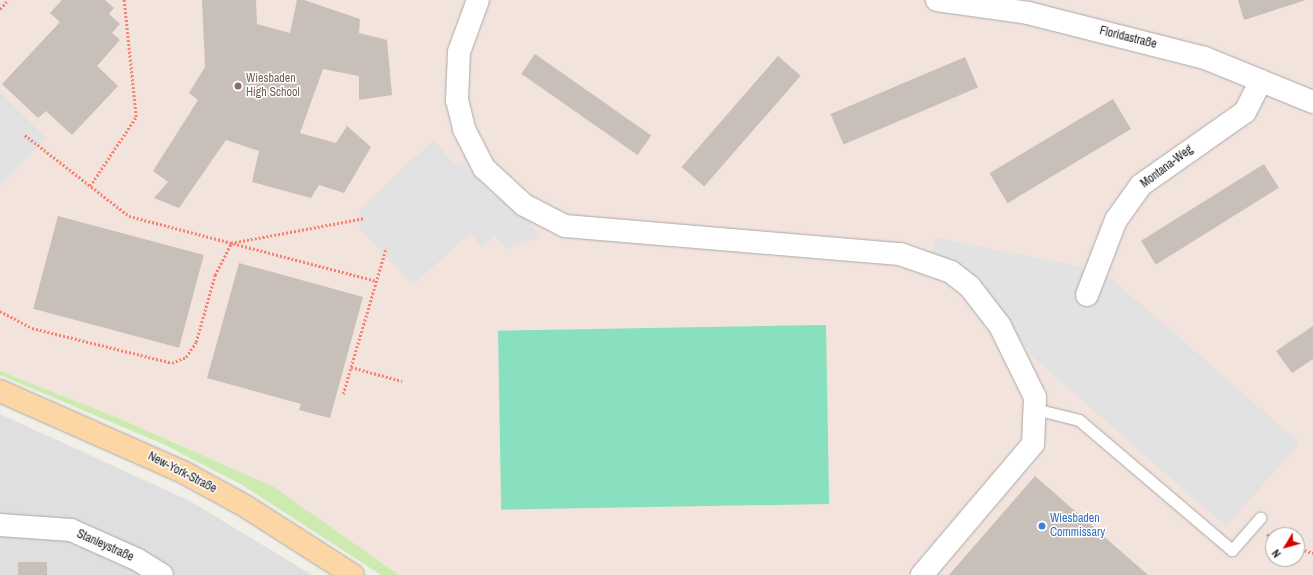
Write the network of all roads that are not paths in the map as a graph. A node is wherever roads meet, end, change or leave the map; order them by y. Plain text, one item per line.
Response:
1 (478, 0) edge
2 (937, 0) edge
3 (1261, 81) junction
4 (1313, 102) edge
5 (1087, 295) dead end
6 (0, 391) edge
7 (1035, 409) junction
8 (1260, 518) dead end
9 (0, 525) edge
10 (138, 568) edge
11 (162, 575) edge
12 (353, 575) edge
13 (922, 575) edge

1 - 7 street
2 - 3 street, Floridastraße
3 - 4 street, Floridastraße
3 - 5 street, Montana-Weg
6 - 12 main road, New-York-Straße
7 - 8 lane
7 - 13 street
9 - 10 street, Stanleystraße
10 - 11 street, Stanleystraße

